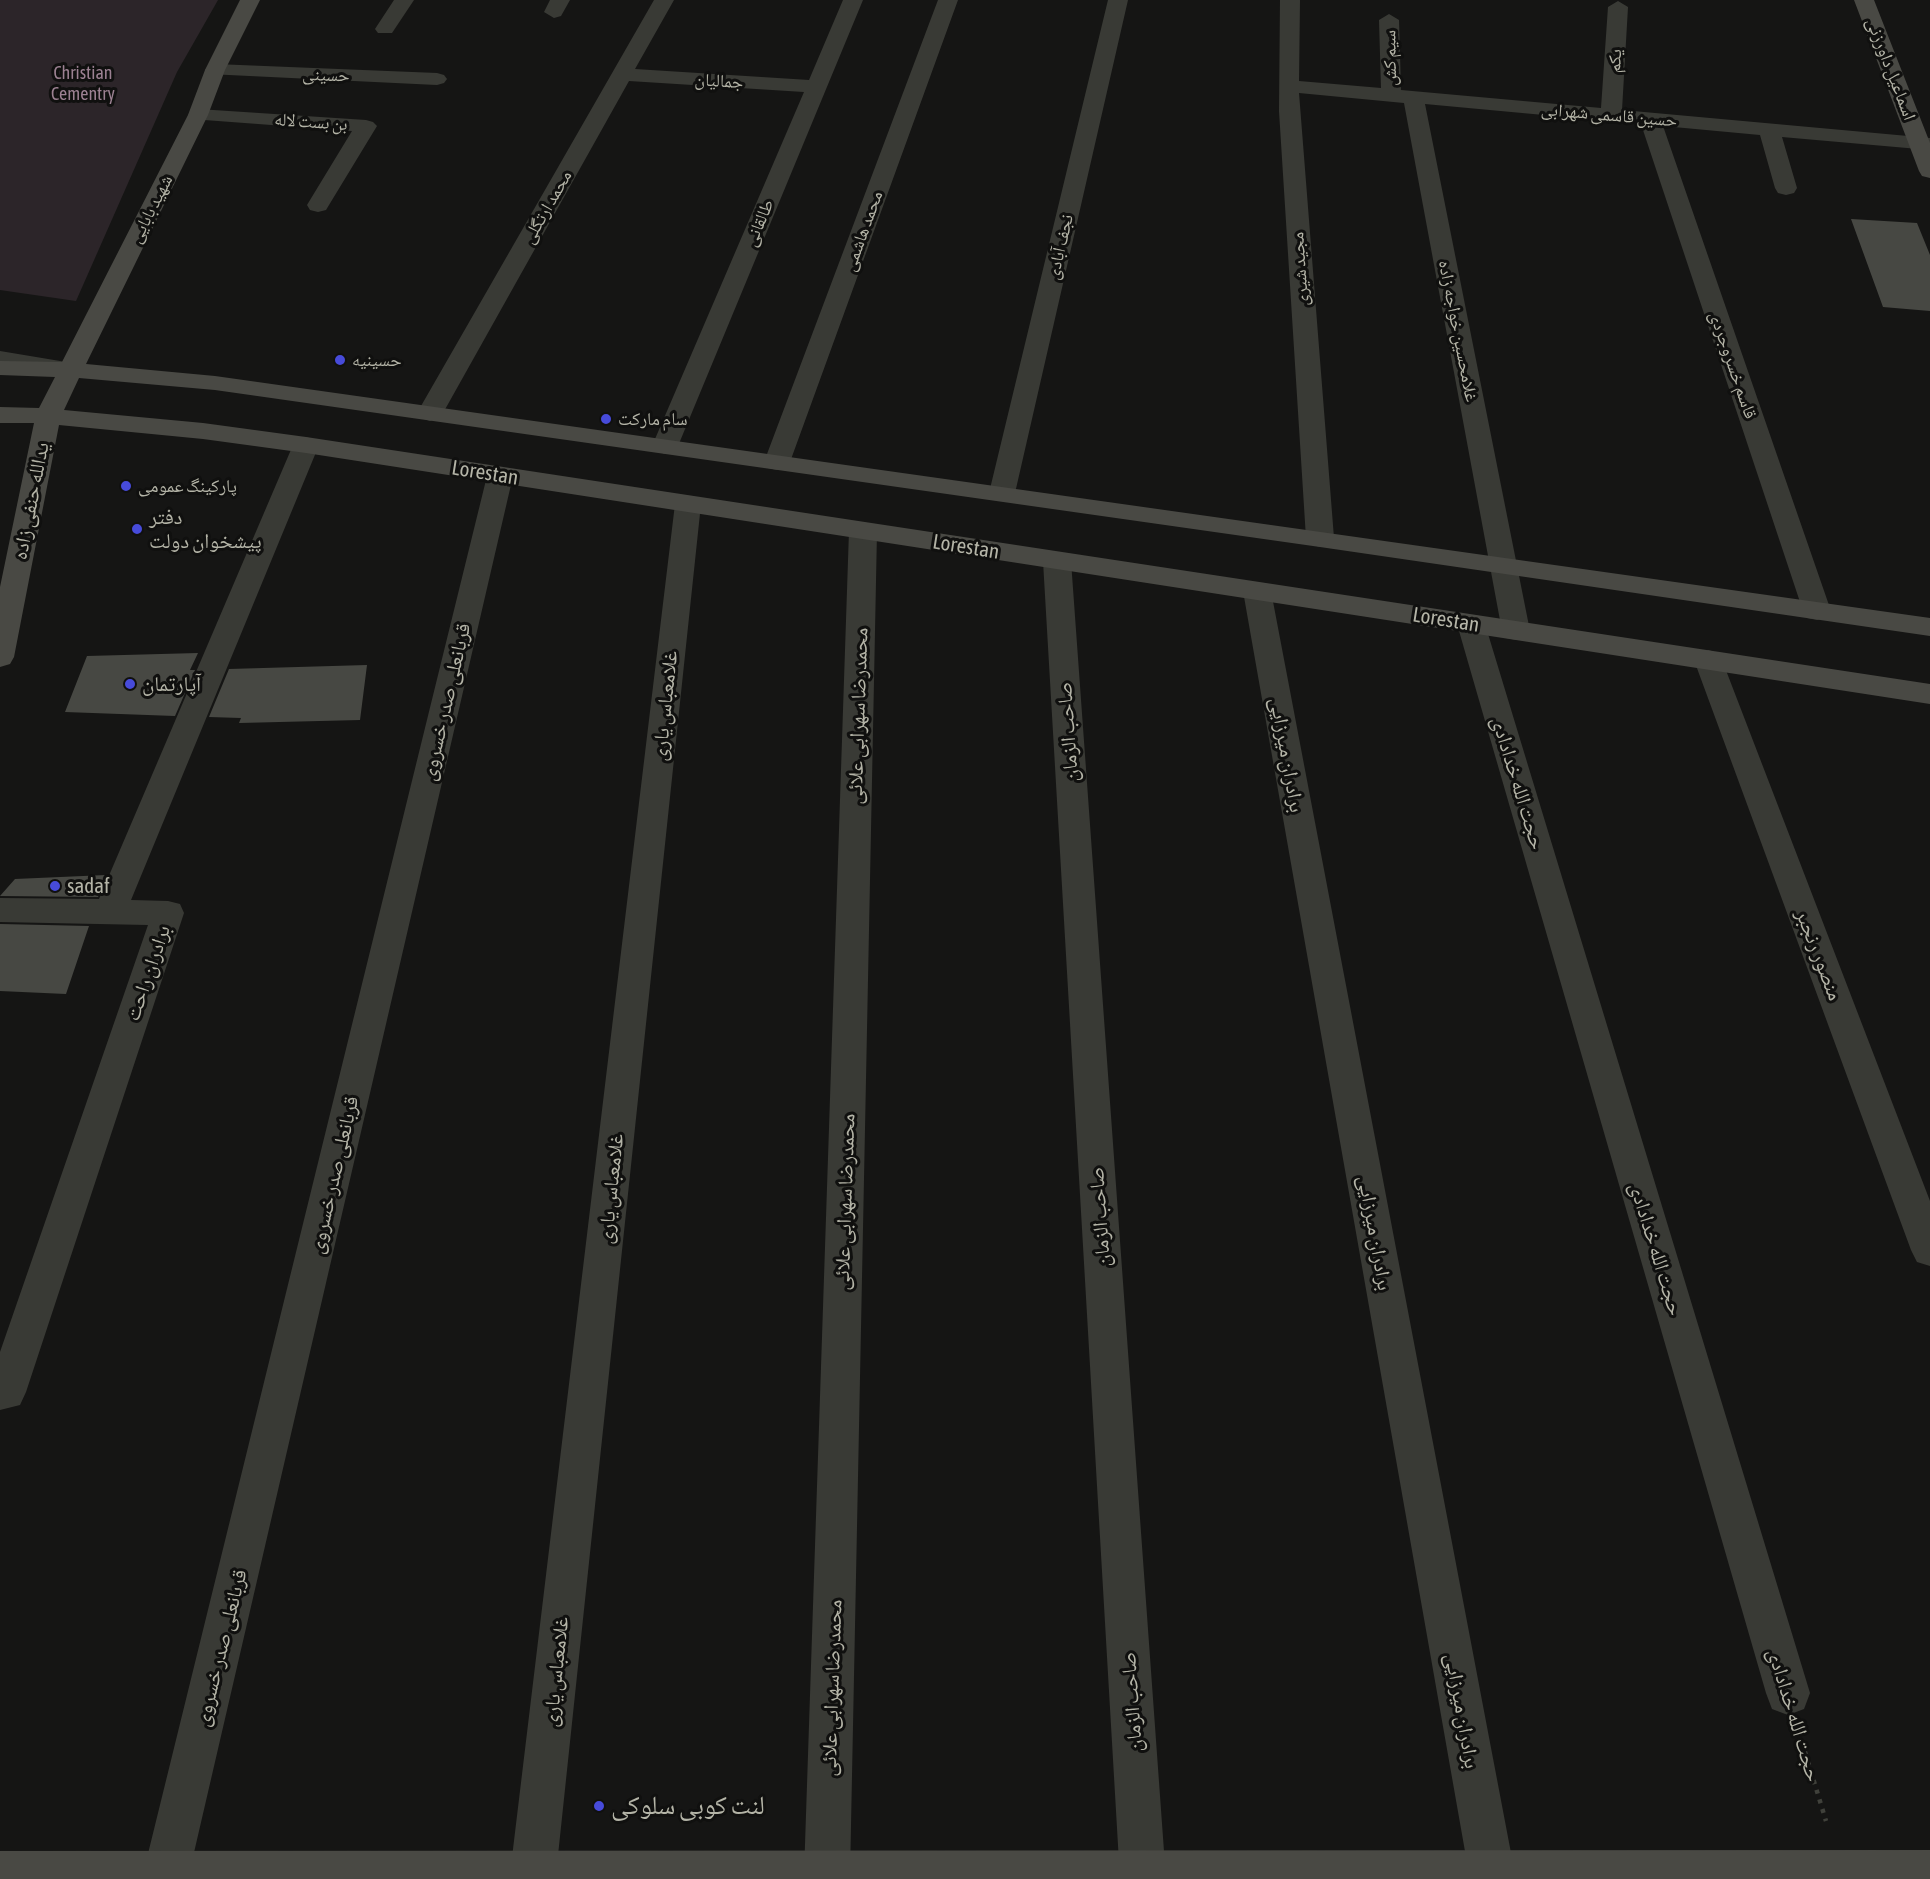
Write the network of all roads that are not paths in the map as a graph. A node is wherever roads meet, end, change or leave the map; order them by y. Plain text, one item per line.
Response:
1 (250, 0) edge
2 (404, 0) edge
3 (664, 0) edge
4 (853, 0) edge
5 (948, 0) edge
6 (1118, 0) edge
7 (1290, 0) edge
8 (1864, 0) edge
9 (1618, 7) dead end
10 (1389, 20) dead end
11 (385, 29) dead end
12 (214, 70) junction
13 (622, 74) junction
14 (437, 79) dead end
15 (1289, 86) junction
16 (817, 87) junction
17 (1402, 96) junction
18 (198, 115) junction
19 (1611, 115) junction
20 (1650, 119) junction
21 (1769, 130) junction
22 (1924, 143) edge
23 (1930, 171) edge
24 (1786, 188) dead end
25 (318, 205) dead end
26 (0, 358) edge
27 (0, 368) edge
28 (71, 370) junction
29 (430, 413) junction
30 (0, 415) edge
31 (48, 416) junction
32 (306, 445) junction
33 (664, 446) junction
34 (777, 462) junction
35 (500, 476) junction
36 (1002, 493) junction
37 (688, 504) junction
38 (863, 531) junction
39 (1320, 538) junction
40 (1057, 561) junction
41 (1503, 565) junction
42 (1257, 591) junction
43 (1817, 610) junction
44 (1471, 624) junction
45 (1930, 627) edge
46 (1516, 631) junction
47 (0, 657) edge
48 (1708, 660) junction
49 (1930, 694) edge
50 (0, 910) edge
51 (110, 912) junction
52 (1930, 1250) edge
53 (0, 1392) edge
54 (1788, 1693) road end
55 (1930, 1873) edge
56 (0, 1874) edge
57 (166, 1874) junction
58 (533, 1874) junction
59 (826, 1874) junction
60 (1492, 1874) junction
61 (262, 1876) edge
62 (1760, 1876) edge
63 (1842, 1876) edge
64 (708, 1877) edge
65 (1143, 1877) edge
66 (1564, 1877) edge

1 - 12 street, شهید بابایی
2 - 11 street
3 - 13 street, محمد ارتگلی
4 - 16 street, طالقانی
5 - 34 street, محمد هاشمی
6 - 36 street, نجف آبادی
7 - 15 street, مجید شیری
8 - 22 street, اسماعیل داورزنی
9 - 19 street, یکم
10 - 17 street, سیم کش
12 - 14 street, حسینی
12 - 18 street, شهید بابایی
13 - 16 street, جمالیان
13 - 29 street, محمد ارتگلی
15 - 17 street, حسین قاسمی شهرابی
15 - 39 street, مجید شیری
16 - 33 street, طالقانی
17 - 19 street, حسین قاسمی شهرابی
17 - 41 street, غلامحسین خواجه زاده
18 - 25 street, بن بست لاله
18 - 28 street, شهید بابایی
19 - 20 street, حسین قاسمی شهرابی
20 - 21 street, حسین قاسمی شهرابی
20 - 43 street, قاسم خسروجردی
21 - 22 street, حسین قاسمی شهرابی
21 - 24 street
22 - 23 street, اسماعیل داورزنی
26 - 28 street
27 - 28 street
28 - 29 street
28 - 31 street, شهید بابایی
29 - 33 street
30 - 31 street, Lorestan
31 - 32 street, Lorestan
31 - 47 street, یدالله حنفی زاده
32 - 35 street, Lorestan
32 - 51 street
33 - 34 street
34 - 36 street
35 - 37 street, Lorestan
35 - 57 street, قربانعلی صدر خسروی
36 - 39 street
37 - 38 street, Lorestan
37 - 58 street, غلامعباس یاری
38 - 40 street, Lorestan
38 - 59 street, محمدرضا سهرابی علائی
39 - 41 street
40 - 42 street, Lorestan
40 - 65 street, صاحب الزمان
41 - 43 street
41 - 46 street, غلامحسین خواجه زاده
42 - 44 street, Lorestan
42 - 60 street, برادران میرزایی
43 - 45 street
44 - 46 street, Lorestan
44 - 54 street, حجت الله خدادادی
46 - 48 street, Lorestan
48 - 49 street, Lorestan
48 - 52 street, منصور رنجبر
50 - 51 street
51 - 53 street, برادران راحت
55 - 63 street
56 - 57 street
57 - 61 street
58 - 61 street
58 - 64 street
59 - 64 street
59 - 65 street
60 - 65 street
60 - 66 street
62 - 63 street
62 - 66 street

